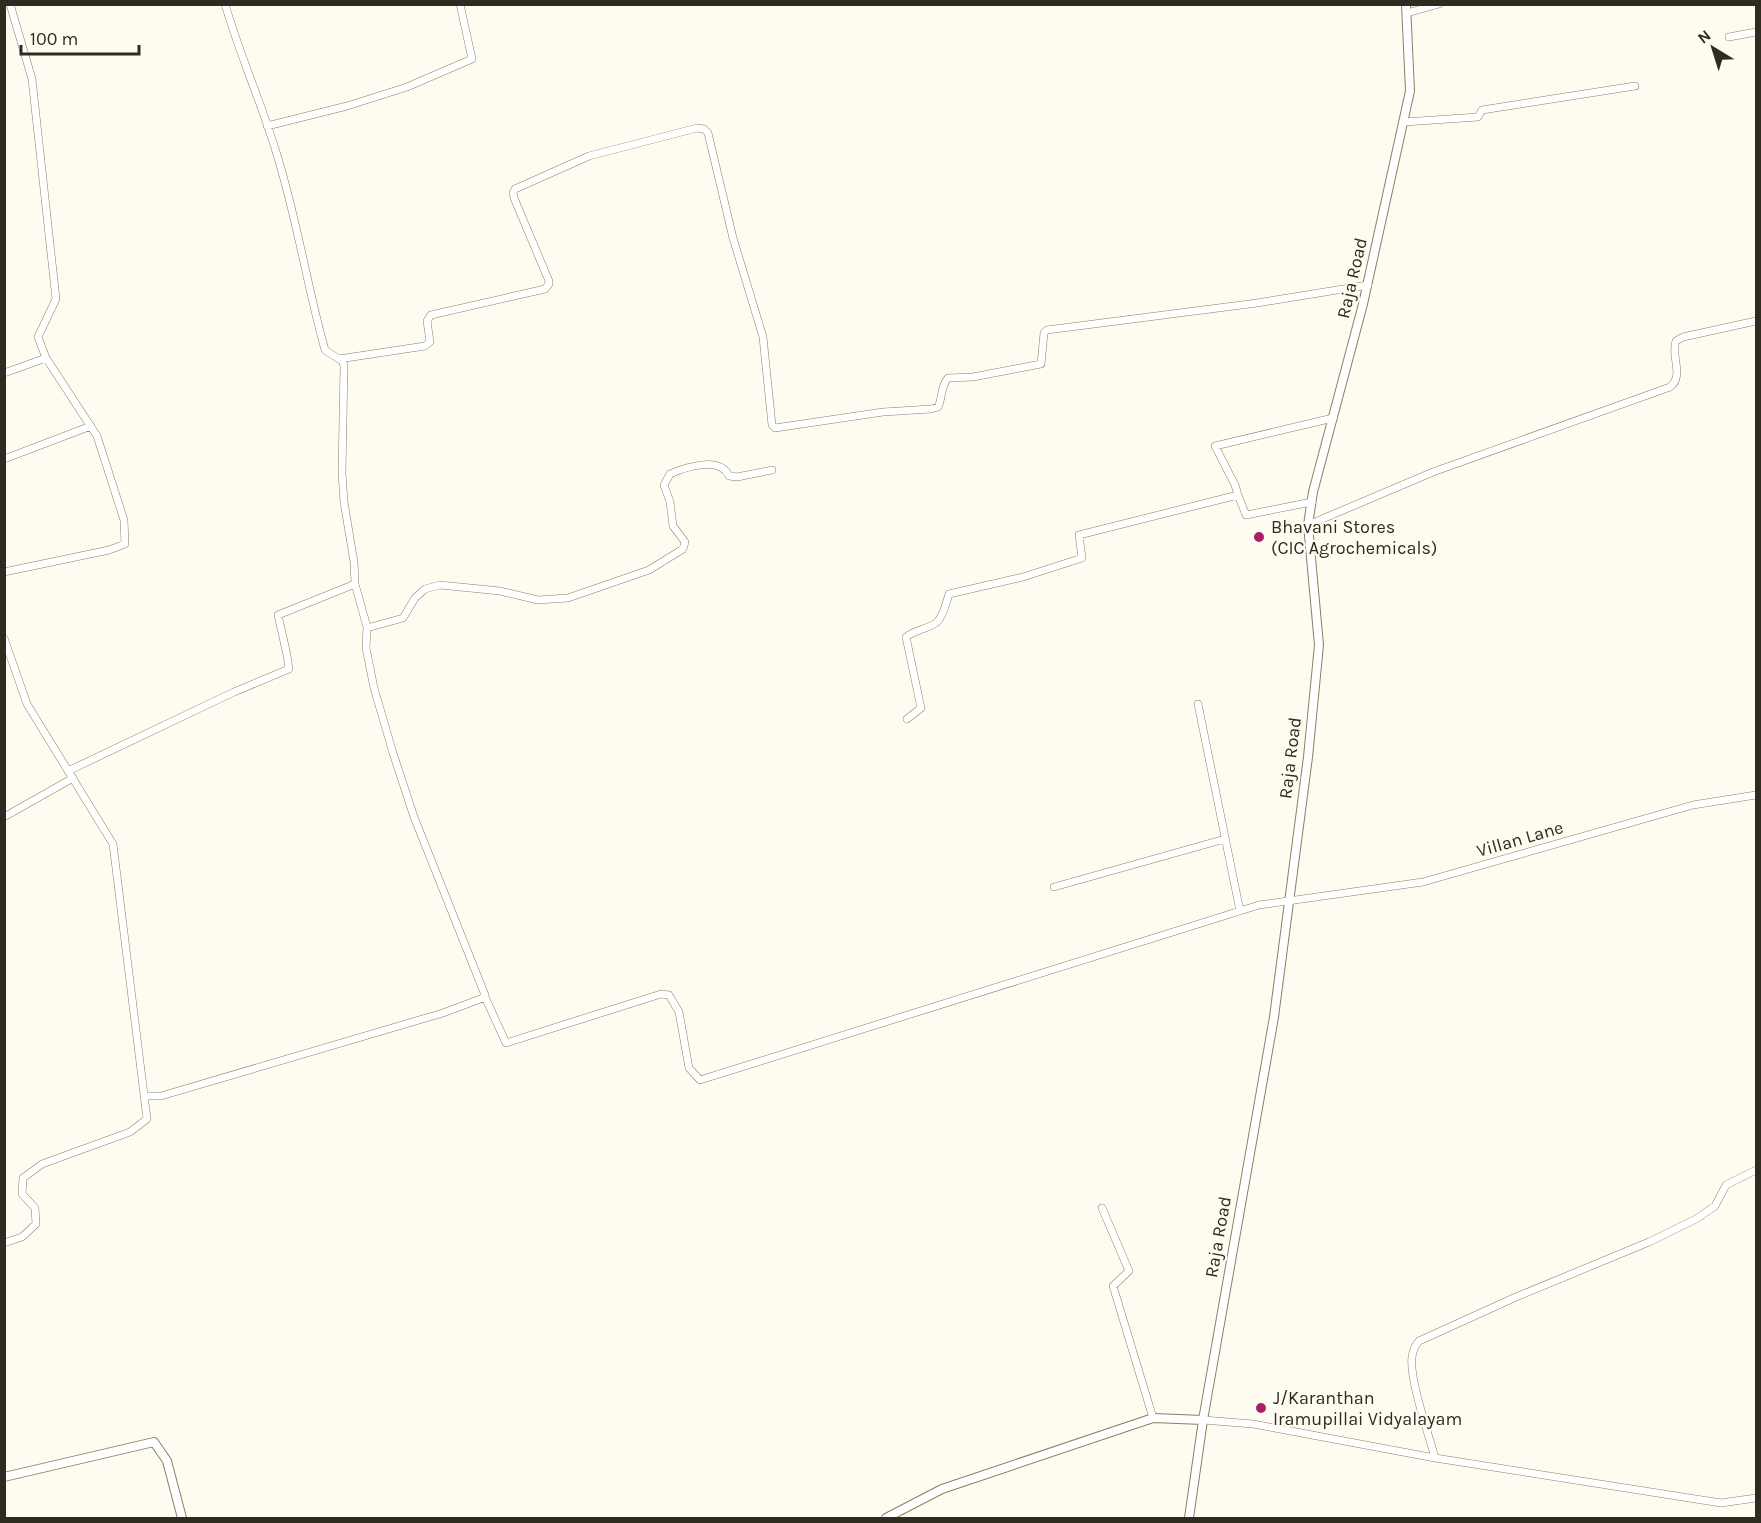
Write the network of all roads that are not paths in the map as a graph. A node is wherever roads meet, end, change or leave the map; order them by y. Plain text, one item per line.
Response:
1 (10, 4) edge
2 (225, 4) edge
3 (460, 4) edge
4 (1439, 4) edge
5 (1407, 9) edge
6 (1756, 32) edge
7 (1729, 37) dead end
8 (1635, 86) dead end
9 (1404, 122) junction
10 (267, 126) junction
11 (1368, 285) junction
12 (1756, 321) edge
13 (46, 358) junction
14 (339, 359) junction
15 (4, 373) edge
16 (1333, 418) junction
17 (91, 426) junction
18 (4, 459) edge
19 (772, 470) dead end
20 (1238, 495) junction
21 (1312, 501) junction
22 (1308, 525) junction
23 (4, 572) edge
24 (355, 584) junction
25 (367, 628) junction
26 (4, 638) edge
27 (1198, 704) dead end
28 (907, 719) dead end
29 (68, 771) junction
30 (73, 778) junction
31 (1756, 795) edge
32 (4, 817) edge
33 (1225, 839) junction
34 (1054, 886) dead end
35 (1289, 899) junction
36 (1240, 911) junction
37 (485, 997) junction
38 (144, 1096) junction
39 (1756, 1170) edge
40 (1102, 1208) dead end
41 (4, 1243) edge
42 (1153, 1418) junction
43 (1203, 1420) junction
44 (1435, 1458) junction
45 (4, 1477) edge
46 (1756, 1498) edge
47 (182, 1518) edge
48 (886, 1518) edge
49 (1189, 1518) edge

1 - 13 street
2 - 10 street
3 - 10 street
4 - 5 street
5 - 9 street, Raja Road
6 - 7 street
8 - 9 street
9 - 11 street, Raja Road
10 - 14 street
11 - 14 street
11 - 16 street, Raja Road
12 - 22 street
13 - 15 street
13 - 17 street
14 - 24 street
16 - 20 street
16 - 21 street, Raja Road
17 - 18 street
17 - 23 street
19 - 25 street
20 - 21 street
20 - 28 street
21 - 22 street, Raja Road
22 - 35 street, Raja Road
24 - 25 street
24 - 29 street
25 - 37 street
26 - 29 street
27 - 33 street
29 - 30 street
30 - 32 street
30 - 38 street
31 - 35 street, Villan Lane
33 - 34 street
33 - 36 street
35 - 36 street, Villan Lane
35 - 43 street, Raja Road
36 - 37 street, Villan Lane
37 - 38 street
38 - 41 street
39 - 44 street
40 - 42 street
42 - 43 street
42 - 48 street
43 - 44 street
43 - 49 street, Raja Road
44 - 46 street
45 - 47 street

